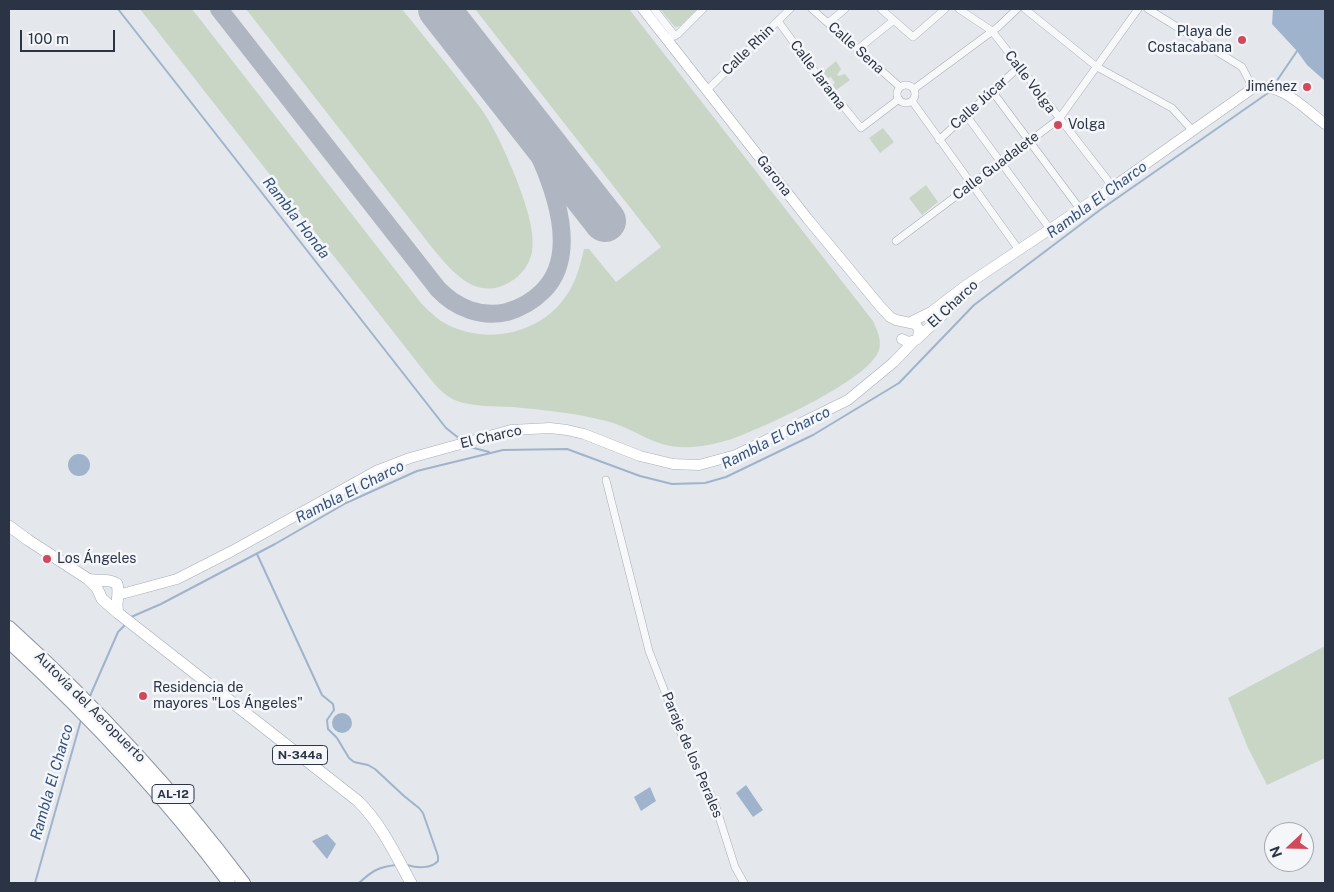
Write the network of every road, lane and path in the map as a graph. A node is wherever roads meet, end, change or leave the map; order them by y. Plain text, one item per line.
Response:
1 (643, 9) edge
2 (654, 9) edge
3 (703, 9) edge
4 (790, 9) edge
5 (812, 9) edge
6 (845, 9) edge
7 (882, 9) edge
8 (945, 9) edge
9 (959, 9) edge
10 (1017, 9) edge
11 (1024, 9) edge
12 (1138, 9) edge
13 (1148, 9) edge
14 (894, 20) junction
15 (778, 21) junction
16 (828, 23) junction
17 (992, 31) junction
18 (671, 38) junction
19 (858, 49) junction
20 (1097, 66) junction
21 (1019, 67) junction
22 (900, 88) junction
23 (914, 88) junction
24 (1253, 88) junction
25 (707, 90) junction
26 (992, 91) junction
27 (899, 99) junction
28 (912, 101) junction
29 (966, 116) junction
30 (1059, 119) junction
31 (1325, 124) edge
32 (1193, 131) junction
33 (938, 140) junction
34 (1030, 142) junction
35 (1002, 163) junction
36 (972, 185) junction
37 (1113, 187) junction
38 (1080, 209) junction
39 (1050, 229) junction
40 (896, 241) dead end
41 (1019, 250) junction
42 (988, 271) junction
43 (884, 310) junction
44 (908, 322) junction
45 (901, 338) junction
46 (916, 339) junction
47 (898, 357) junction
48 (606, 480) dead end
49 (9, 526) edge
50 (101, 586) junction
51 (117, 592) junction
52 (106, 601) junction
53 (118, 613) junction
54 (9, 627) edge
55 (9, 642) edge
56 (78, 700) junction
57 (94, 715) junction
58 (229, 883) edge
59 (244, 883) edge
60 (411, 883) edge
61 (744, 883) edge

1 - 18 main road, Garona
2 - 18 street
3 - 18 street
4 - 15 street, Calle Rhin
5 - 16 street, Calle Sena
6 - 16 street
7 - 14 street
8 - 14 street
9 - 17 street, Calle Volga
10 - 17 street
11 - 20 street
12 - 20 street, Calle Guadalete
13 - 24 street
14 - 19 street
15 - 25 street, Calle Rhin
15 - 27 street, Calle Jarama
16 - 19 street, Calle Sena
17 - 21 street, Calle Volga
17 - 23 street
18 - 25 main road, Garona
19 - 22 street, Calle Sena
20 - 30 street, Calle Guadalete
20 - 32 street
21 - 26 street, Calle Júcar
21 - 30 street, Calle Volga
22 - 23 street
22 - 27 street
23 - 28 street
24 - 31 main road
24 - 32 main road, El Charco
25 - 43 main road, Garona
26 - 29 street, Calle Júcar
26 - 34 street
27 - 28 street
28 - 33 street
29 - 33 street, Calle Júcar
29 - 35 street
30 - 34 street, Calle Guadalete
30 - 37 street, Calle Volga
32 - 37 main road, El Charco
33 - 36 street
34 - 35 street, Calle Guadalete
34 - 38 street
35 - 36 street, Calle Guadalete
35 - 39 street
36 - 40 street, Calle Guadalete
36 - 41 street
37 - 38 main road, El Charco
38 - 39 main road, El Charco
39 - 41 main road, El Charco
41 - 42 main road, El Charco
42 - 44 main road, El Charco
42 - 46 main road, El Charco
43 - 44 main road
43 - 45 main road
44 - 45 main road
44 - 46 main road
45 - 46 main road
45 - 47 main road
46 - 47 main road, El Charco
47 - 51 main road, El Charco
48 - 61 street, Paraje de los Perales
49 - 50 main road, N-344a
50 - 51 main road
50 - 52 main road, N-344a
51 - 52 main road
51 - 53 main road
52 - 53 main road, N-344a
53 - 60 main road, N-344a
54 - 56 highway, Autovía del Aeropuerto / AL-12
55 - 56 highway, Autovía del Aeropuerto / AL-12
56 - 57 highway, Autovía del Aeropuerto / AL-12
57 - 58 highway, Autovía del Aeropuerto / AL-12
57 - 59 highway, Autovía del Aeropuerto / AL-12

